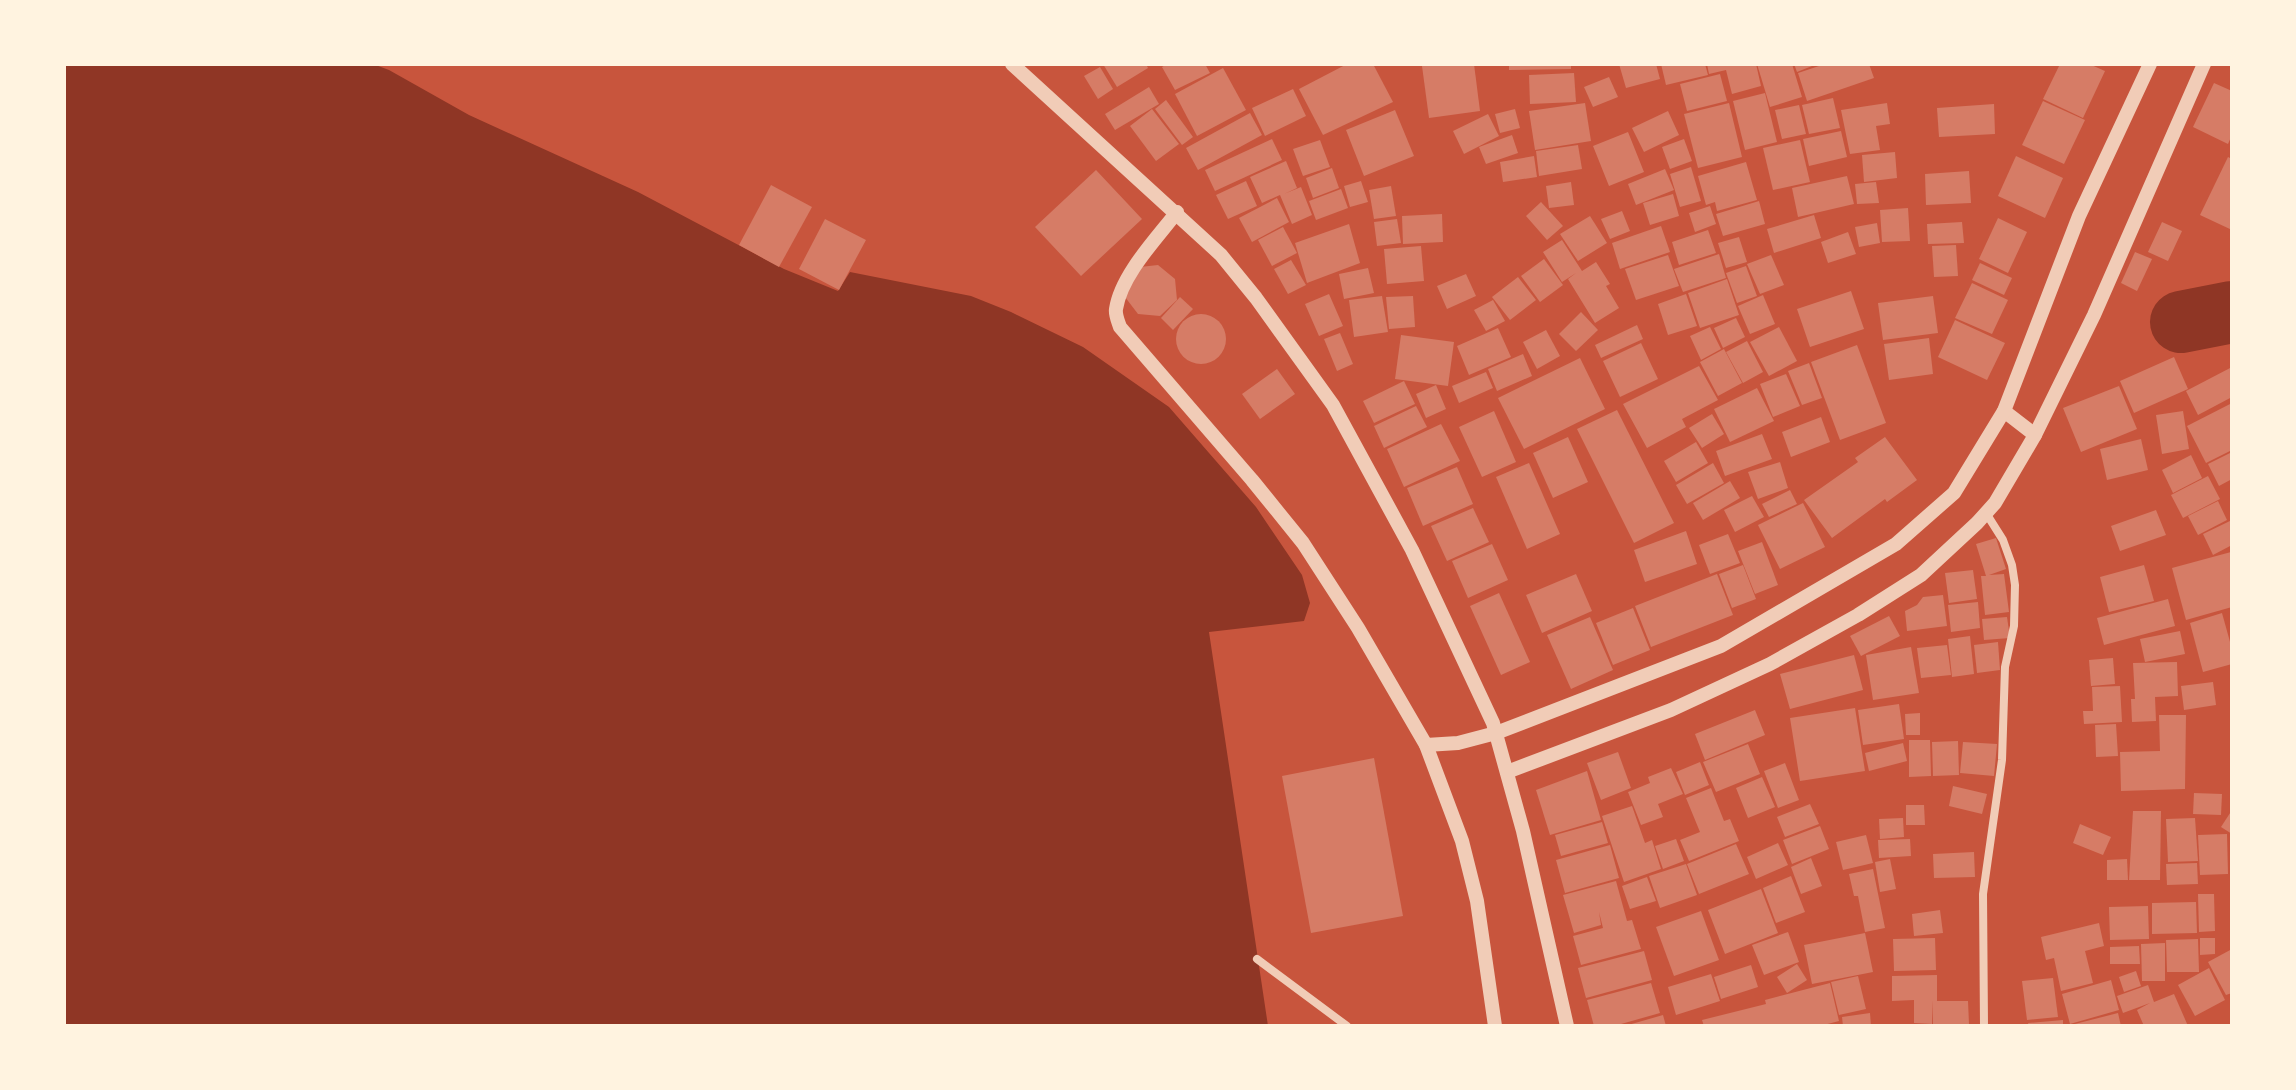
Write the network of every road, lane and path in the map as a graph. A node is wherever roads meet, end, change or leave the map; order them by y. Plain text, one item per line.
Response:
1 (1012, 64) edge
2 (2150, 64) edge
3 (2204, 64) edge
4 (1177, 212) junction
5 (2004, 411) junction
6 (2035, 435) junction
7 (1990, 508) junction
8 (1496, 733) junction
9 (1426, 745) junction
10 (1507, 772) junction
11 (1257, 959) dead end
12 (1347, 1026) edge
13 (1495, 1026) edge
14 (1567, 1026) edge
15 (1984, 1026) edge

1 - 4 street
2 - 5 street
3 - 6 street
4 - 8 street
4 - 9 street
5 - 6 street
5 - 8 street
6 - 7 street
7 - 10 street
7 - 15 street
8 - 9 street
8 - 10 street
9 - 13 street
10 - 14 street
11 - 12 street

